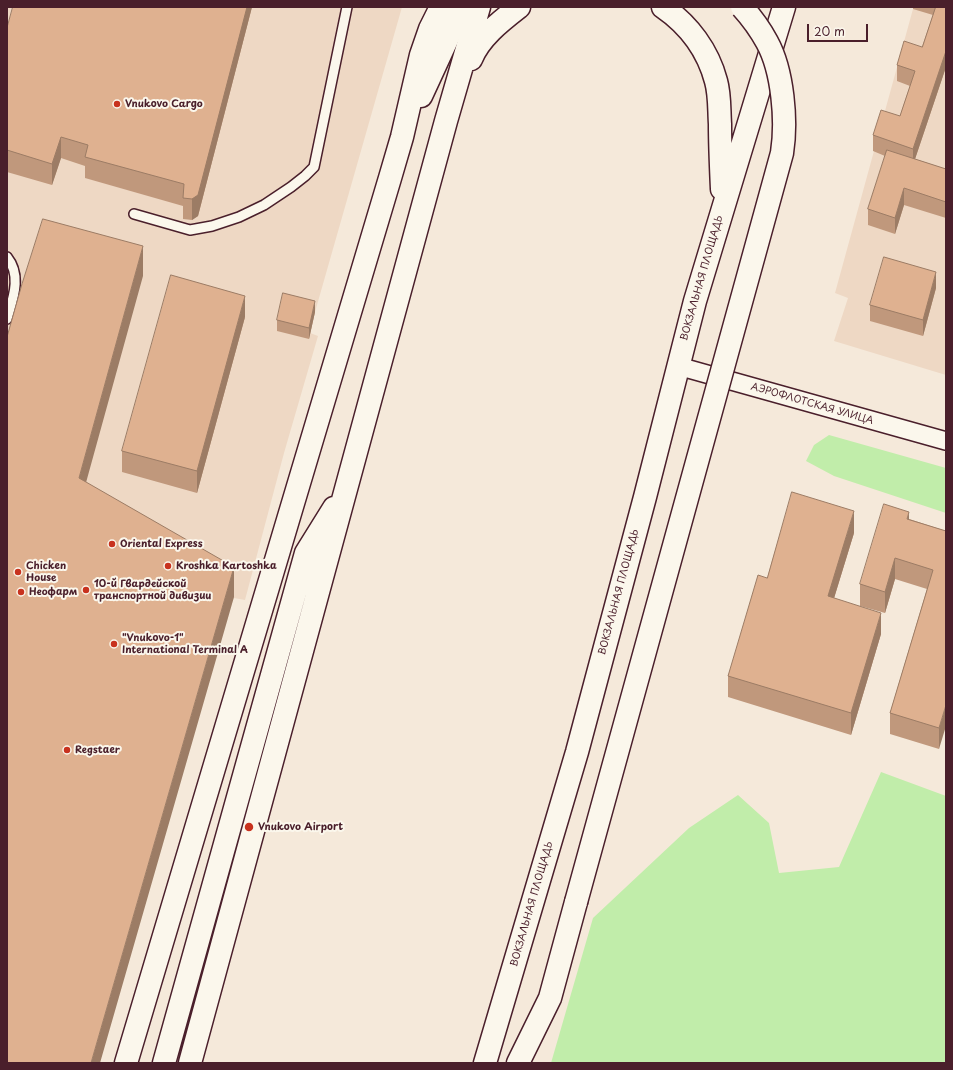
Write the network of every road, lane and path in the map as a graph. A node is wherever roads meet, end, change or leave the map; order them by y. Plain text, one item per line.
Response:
1 (347, 7) edge
2 (441, 7) edge
3 (465, 7) edge
4 (480, 7) edge
5 (519, 7) edge
6 (664, 7) edge
7 (742, 7) edge
8 (784, 7) edge
9 (448, 116) junction
10 (402, 137) junction
11 (723, 206) junction
12 (134, 214) dead end
13 (7, 257) edge
14 (7, 319) edge
15 (678, 366) junction
16 (946, 441) edge
17 (347, 488) junction
18 (126, 1063) edge
19 (164, 1063) edge
20 (190, 1063) edge
21 (485, 1063) edge
22 (518, 1063) edge

1 - 12 lane
2 - 10 main road
3 - 10 main road
4 - 9 main road
5 - 9 main road
6 - 11 main road
7 - 22 main road, bridge
8 - 11 main road, ВОКЗАЛЬНАЯ ПЛОЩАДЬ
9 - 17 main road
10 - 18 main road
11 - 15 main road, ВОКЗАЛЬНАЯ ПЛОЩАДЬ
13 - 14 lane
15 - 16 street, АЭРОФЛОТСКАЯ УЛИЦА
15 - 21 main road, ВОКЗАЛЬНАЯ ПЛОЩАДЬ
17 - 19 main road
17 - 20 main road

